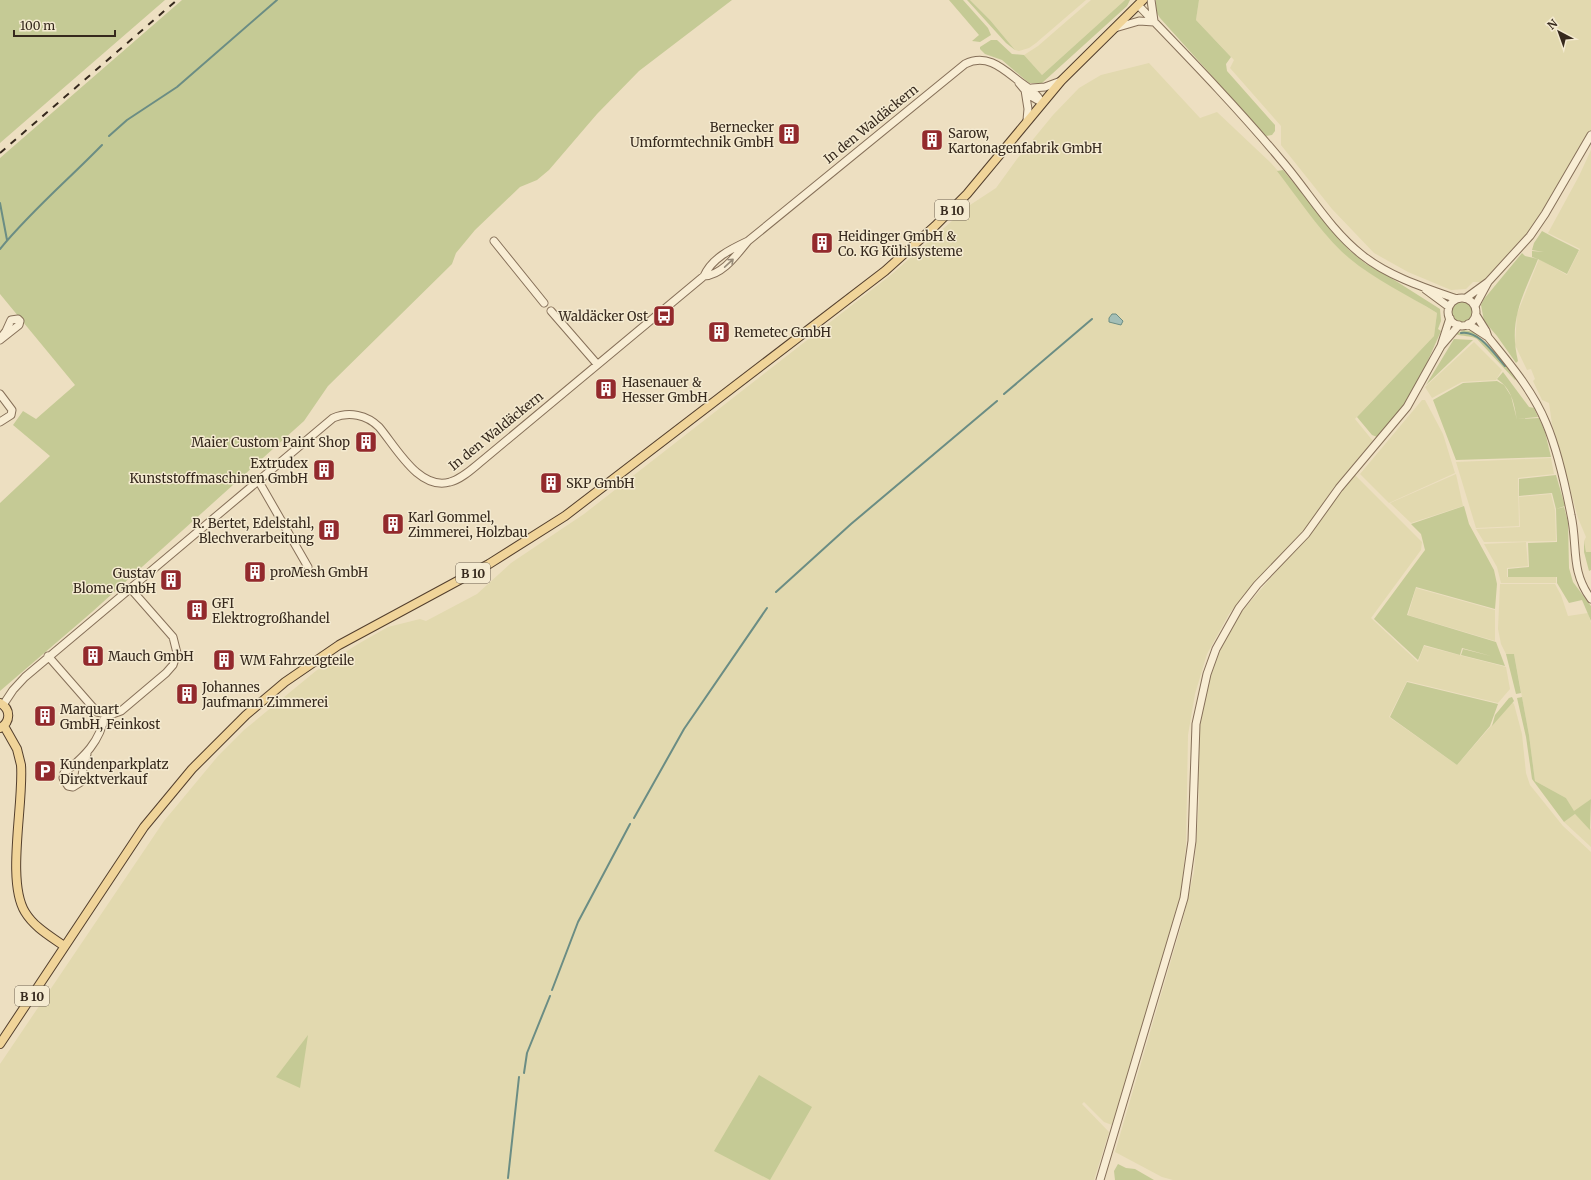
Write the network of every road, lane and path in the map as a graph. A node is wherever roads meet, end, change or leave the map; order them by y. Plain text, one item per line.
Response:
1 (1151, 0) edge
2 (1141, 3) edge
3 (1154, 22) junction
4 (1114, 28) junction
5 (1061, 81) junction
6 (1028, 89) junction
7 (1042, 103) junction
8 (1027, 120) junction
9 (1591, 135) edge
10 (494, 241) dead end
11 (748, 241) junction
12 (704, 276) junction
13 (1488, 282) junction
14 (1419, 285) junction
15 (1466, 298) junction
16 (1457, 299) junction
17 (544, 303) dead end
18 (1475, 306) junction
19 (1449, 307) junction
20 (551, 311) dead end
21 (1476, 315) junction
22 (1450, 318) junction
23 (1468, 324) junction
24 (1459, 326) junction
25 (1488, 337) junction
26 (1441, 346) junction
27 (596, 364) junction
28 (0, 394) edge
29 (0, 422) edge
30 (258, 480) junction
31 (308, 567) dead end
32 (130, 588) junction
33 (1591, 599) edge
34 (48, 656) junction
35 (1, 704) edge
36 (105, 715) junction
37 (2, 727) edge
38 (87, 754) dead end
39 (64, 946) junction
40 (0, 1044) edge
41 (1100, 1180) edge

1 - 3 street
2 - 3 street
2 - 4 main road, B 10
3 - 4 street
3 - 14 street
4 - 5 main road, B 10
5 - 6 street
5 - 7 main road, B 10
6 - 7 street, In den Waldäckern
6 - 8 street
6 - 11 street, In den Waldäckern
7 - 8 main road, B 10
8 - 39 main road, B 10
9 - 13 street
10 - 17 street
11 - 12 street, In den Waldäckern
12 -> 11 street, In den Waldäckern
12 - 27 street, In den Waldäckern
13 - 15 street
13 - 18 street
14 - 16 street
14 - 19 street
15 - 16 street
15 - 18 street
16 - 19 street
18 - 21 street
19 - 22 street
20 - 27 street
21 - 23 street
21 - 25 street
22 - 24 street
22 - 26 street
23 - 24 street
23 - 25 street
24 - 26 street
25 - 33 street
26 - 41 street
27 - 30 street, In den Waldäckern
28 - 29 street
30 - 31 street
30 - 32 street, In den Waldäckern
32 - 34 street, In den Waldäckern
32 - 36 street
34 - 35 street, In den Waldäckern
34 - 36 street
35 - 37 main road
36 - 38 street
37 - 39 main road
39 - 40 main road, B 10

